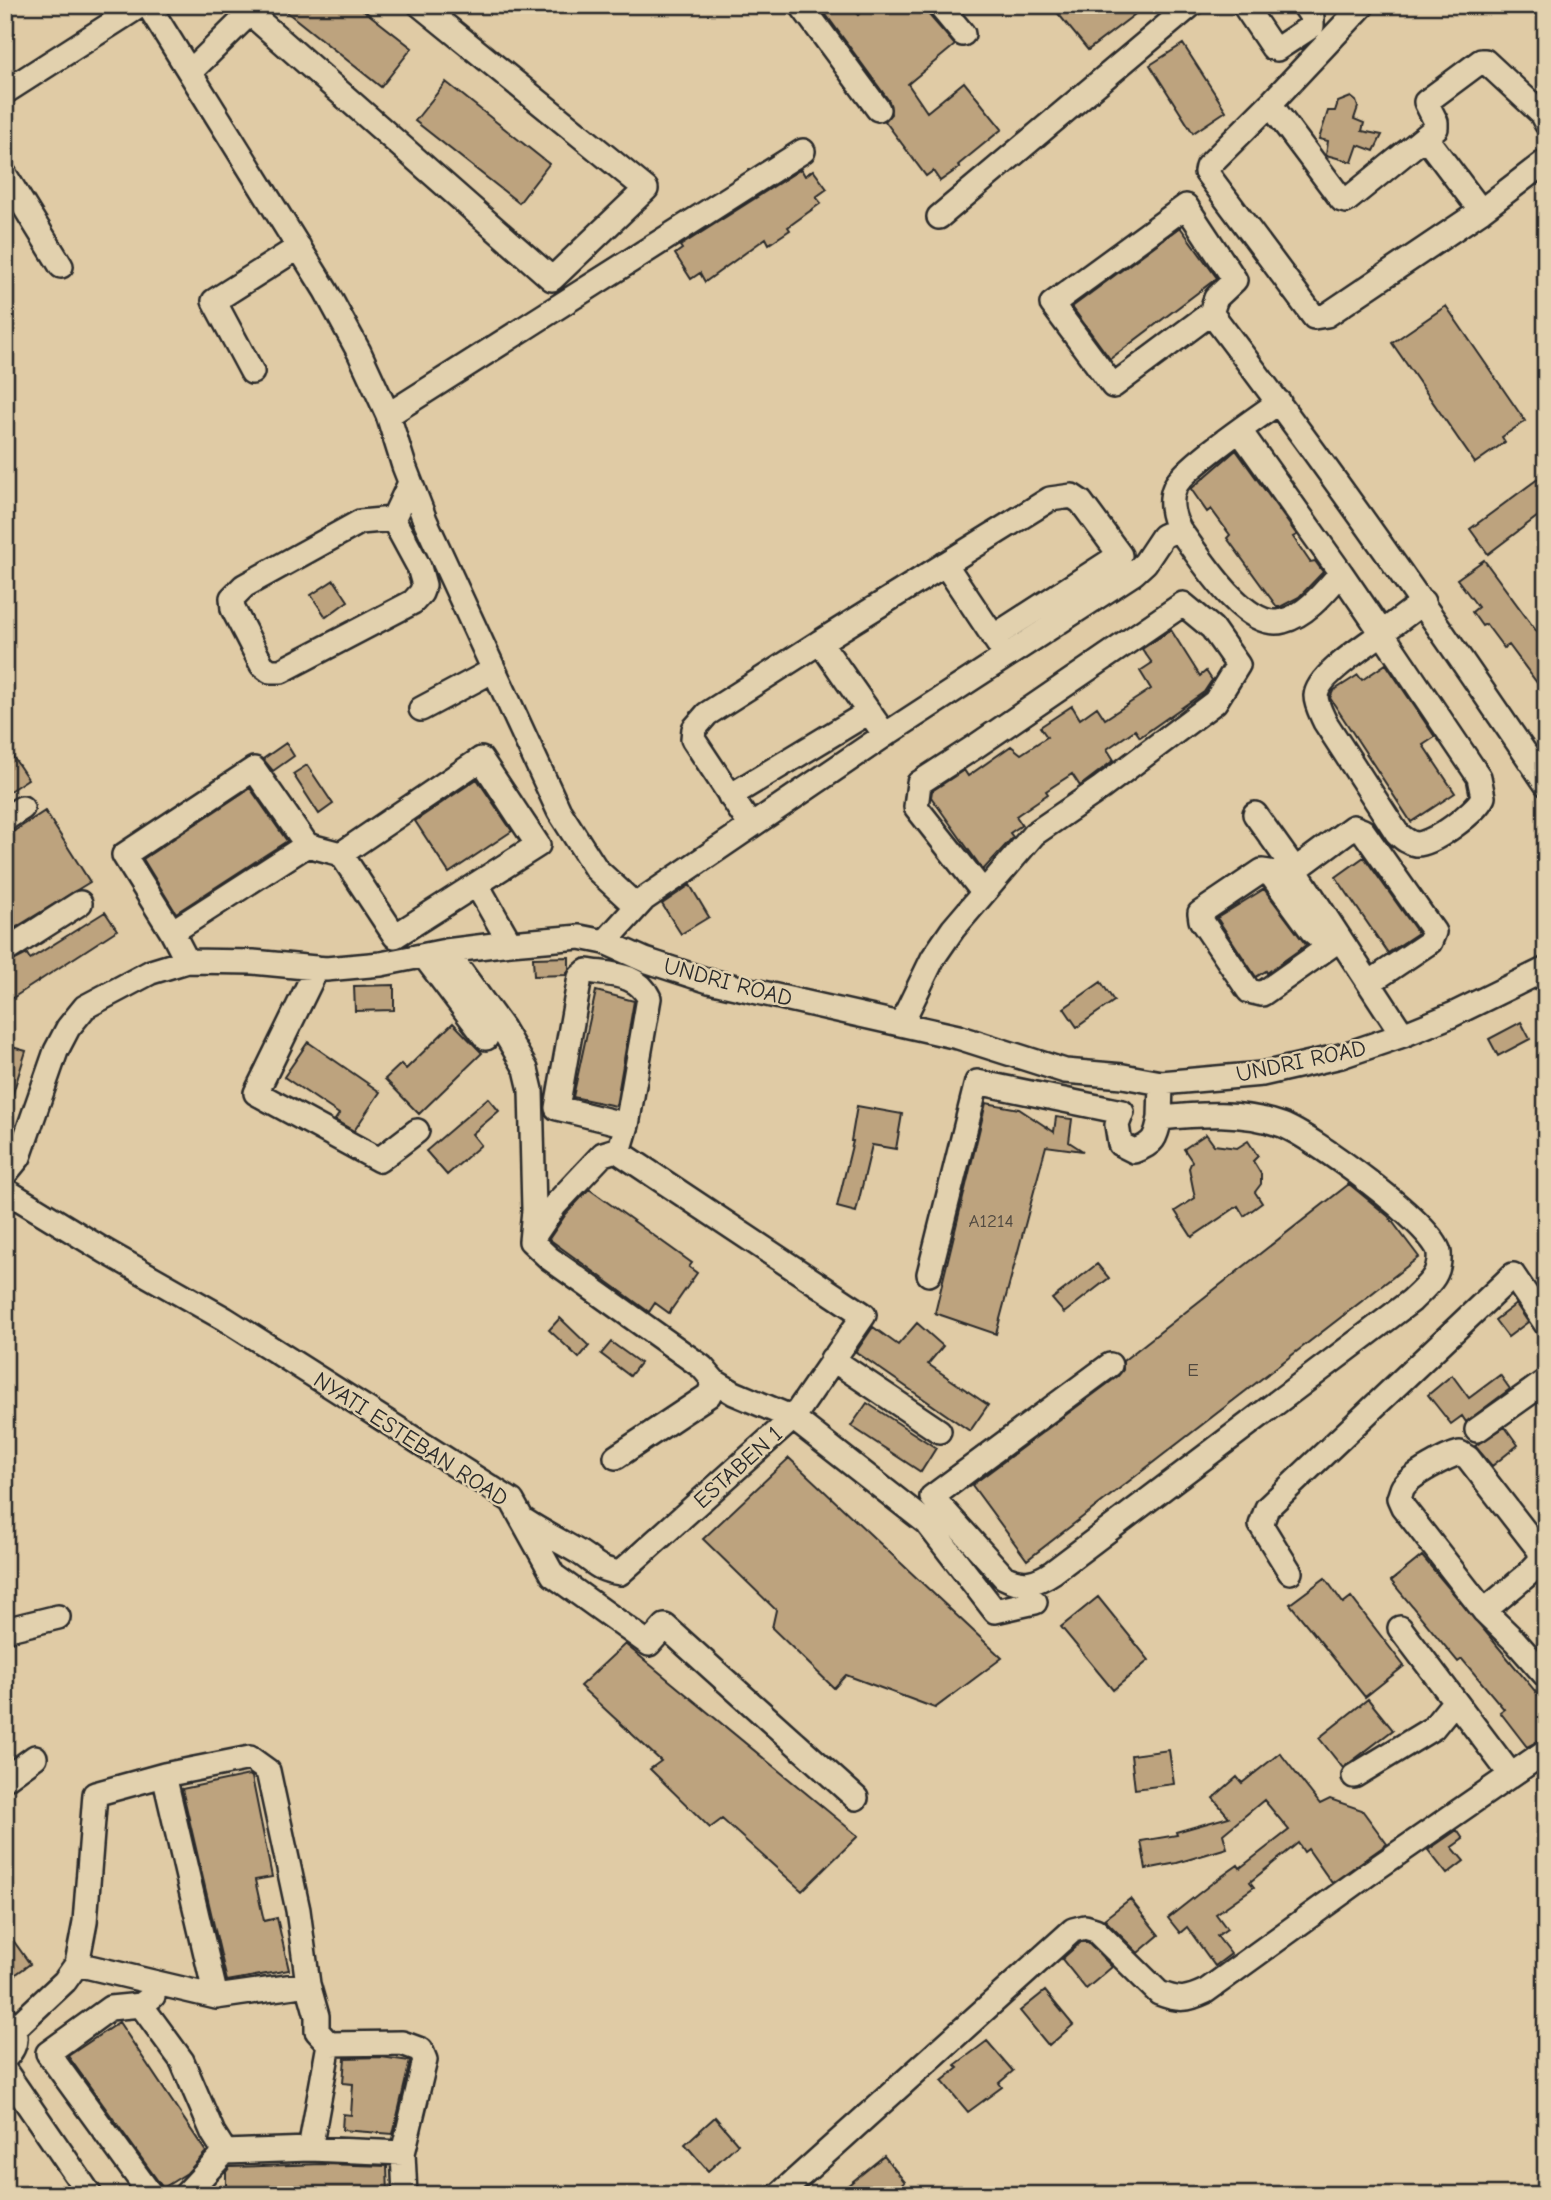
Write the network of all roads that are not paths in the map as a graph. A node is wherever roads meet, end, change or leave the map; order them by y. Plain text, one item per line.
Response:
1 (141, 5) edge
2 (148, 5) edge
3 (420, 5) edge
4 (801, 5) edge
5 (939, 5) edge
6 (1191, 5) edge
7 (1244, 5) edge
8 (1304, 5) edge
9 (1363, 5) edge
10 (255, 10) edge
11 (963, 34) dead end
12 (190, 72) junction
13 (5, 92) edge
14 (1270, 104) junction
15 (878, 109) dead end
16 (1546, 123) edge
17 (1425, 137) junction
18 (803, 151) dead end
19 (1546, 161) edge
20 (5, 175) edge
21 (1481, 211) junction
22 (939, 217) dead end
23 (299, 247) junction
24 (61, 266) dead end
25 (1211, 313) junction
26 (252, 372) dead end
27 (1279, 401) junction
28 (387, 415) junction
29 (1241, 431) junction
30 (410, 483) junction
31 (393, 519) junction
32 (1179, 528) junction
33 (945, 564) junction
34 (1127, 564) junction
35 (1341, 573) junction
36 (1423, 602) junction
37 (1382, 633) junction
38 (820, 642) junction
39 (1000, 646) junction
40 (494, 670) junction
41 (421, 709) dead end
42 (869, 712) junction
43 (884, 735) junction
44 (1546, 784) edge
45 (730, 796) junction
46 (1255, 814) dead end
47 (750, 825) junction
48 (307, 845) junction
49 (341, 854) junction
50 (1295, 870) junction
51 (477, 885) junction
52 (983, 892) junction
53 (80, 903) dead end
54 (636, 906) junction
55 (172, 932) junction
56 (510, 943) junction
57 (605, 943) junction
58 (1335, 943) junction
59 (5, 951) edge
60 (435, 954) junction
61 (187, 961) junction
62 (317, 968) junction
63 (1546, 969) edge
64 (1369, 983) junction
65 (901, 1024) junction
66 (1403, 1035) junction
67 (486, 1038) dead end
68 (1123, 1076) junction
69 (1161, 1083) junction
70 (1122, 1112) junction
71 (1160, 1118) junction
72 (627, 1125) junction
73 (417, 1132) dead end
74 (13, 1145) edge
75 (619, 1152) junction
76 (5, 1174) edge
77 (5, 1190) edge
78 (531, 1241) junction
79 (929, 1274) dead end
80 (1546, 1324) edge
81 (832, 1359) junction
82 (1111, 1365) dead end
83 (714, 1381) junction
84 (1546, 1381) edge
85 (793, 1418) junction
86 (1477, 1430) dead end
87 (939, 1431) dead end
88 (616, 1457) dead end
89 (522, 1520) junction
90 (1290, 1572) dead end
91 (1035, 1602) dead end
92 (1484, 1611) junction
93 (58, 1617) dead end
94 (1399, 1628) dead end
95 (5, 1630) edge
96 (1546, 1676) edge
97 (1455, 1701) junction
98 (1546, 1751) edge
99 (35, 1757) dead end
100 (164, 1774) junction
101 (1511, 1775) junction
102 (1354, 1776) dead end
103 (5, 1779) edge
104 (856, 1798) dead end
105 (76, 1964) junction
106 (308, 1984) junction
107 (166, 1986) junction
108 (216, 1997) junction
109 (141, 2006) junction
110 (10, 2023) edge
111 (329, 2044) junction
112 (5, 2058) edge
113 (5, 2071) edge
114 (310, 2149) junction
115 (225, 2152) junction
116 (403, 2153) junction
117 (90, 2195) edge
118 (152, 2195) edge
119 (185, 2195) edge
120 (405, 2195) edge
121 (779, 2195) edge

1 - 13 street
2 - 12 street
3 - 10 street
4 - 15 street
5 - 11 street
6 - 22 street
7 - 8 street
9 - 14 street
10 - 12 street
12 - 23 street
14 - 17 street
14 - 21 street
16 - 17 street
17 - 21 street
18 - 28 street
19 - 21 street
20 - 24 street
23 - 26 street
23 - 28 street
25 - 25 street
25 - 27 street
27 - 29 street
27 - 36 street
28 - 30 street
29 - 32 street
29 - 35 street
30 - 31 street
30 - 40 street
31 - 31 street
32 - 34 street
32 - 35 street
33 - 34 street
33 - 38 street
33 - 39 street
34 - 39 street
35 - 37 street
36 - 37 street
36 - 44 street
37 - 37 street
38 - 42 street
38 - 45 street
39 - 43 street
40 - 41 street
40 - 54 street
42 - 43 street
42 - 45 street
43 - 47 street
45 - 47 street
46 - 50 street
47 - 54 street
48 - 49 street
48 - 55 street
48 - 55 street
49 - 51 street
49 - 51 street
50 - 58 street
50 - 64 street
51 - 56 street
52 - 52 street
52 - 65 street
53 - 59 street
54 - 57 street
55 - 61 street
56 - 57 street, UNDRI ROAD
56 - 60 street, UNDRI ROAD
57 - 65 street, UNDRI ROAD
58 - 58 street
58 - 64 street
60 - 62 street, UNDRI ROAD
60 - 67 street
60 - 78 street
61 - 62 street, UNDRI ROAD
61 - 74 street, UNDRI ROAD
62 - 73 street
63 - 66 street, UNDRI ROAD
64 - 66 street
65 - 68 street, UNDRI ROAD
66 - 69 street, UNDRI ROAD
68 - 69 street, UNDRI ROAD
68 - 70 street
69 - 71 street
70 - 71 street
70 - 79 street
71 - 82 street
72 - 72 street
72 - 75 street
74 - 76 street, UNDRI ROAD
75 - 78 street
75 - 81 street
77 - 89 street, NYATI ESTEBAN ROAD
78 - 83 street
80 - 90 street
81 - 85 street
81 - 87 street
83 - 85 street
83 - 88 street
84 - 86 street
85 - 89 street, ESTABEN 1
85 - 91 street, ESTABEN 1
89 - 104 street, NYATI ESTEBAN ROAD
92 - 92 street
92 - 96 street
93 - 95 street
94 - 97 street
97 - 101 street
97 - 102 street
98 - 101 street
99 - 103 street
100 - 105 street
100 - 106 street
100 - 108 street
101 - 121 street
105 - 107 street
105 - 110 street
106 - 108 street
106 - 111 street
107 - 108 street
107 - 109 street
109 - 115 street
109 - 118 street
110 - 112 street
111 - 114 street
111 - 116 street
113 - 117 street
114 - 115 street
114 - 116 street
115 - 119 street
116 - 120 street

